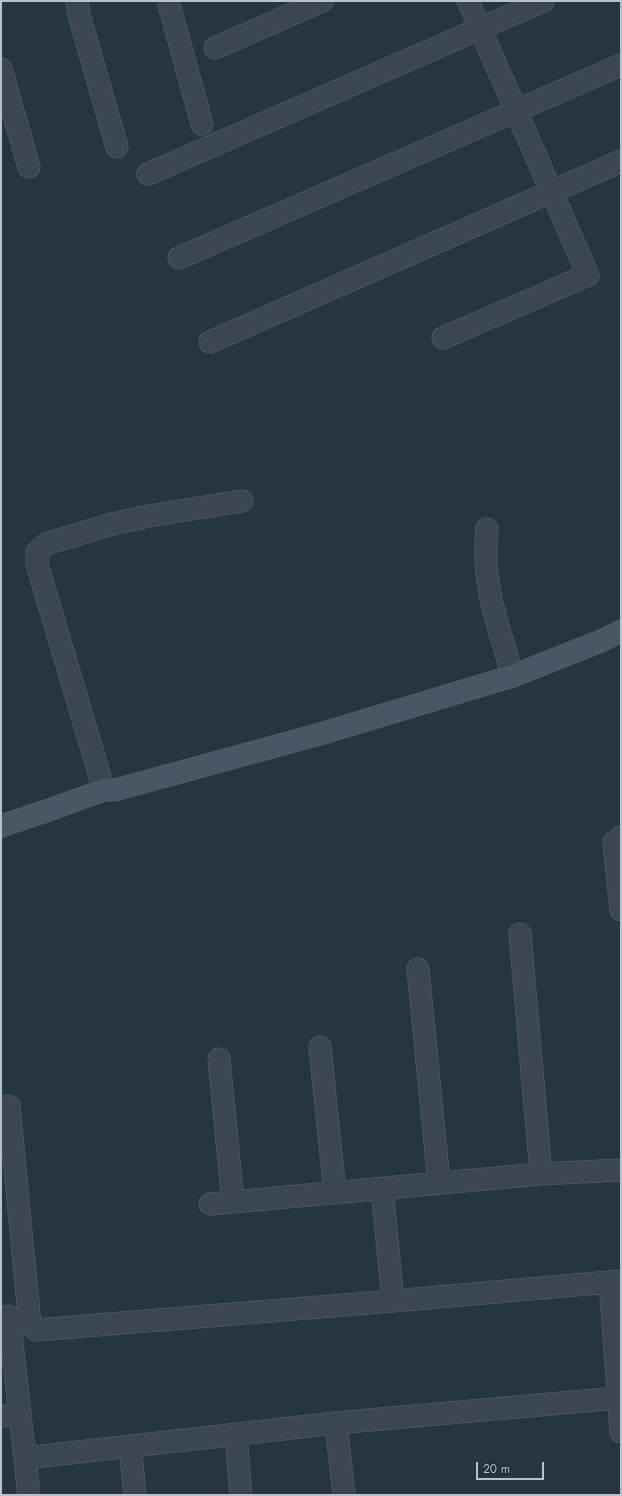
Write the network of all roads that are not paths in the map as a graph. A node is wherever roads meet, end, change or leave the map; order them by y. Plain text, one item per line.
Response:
1 (77, 1) edge
2 (168, 1) edge
3 (322, 1) edge
4 (468, 1) edge
5 (543, 1) edge
6 (480, 29) junction
7 (215, 48) dead end
8 (621, 64) edge
9 (1, 69) edge
10 (516, 111) junction
11 (202, 124) dead end
12 (117, 147) dead end
13 (621, 161) edge
14 (29, 167) dead end
15 (148, 174) dead end
16 (552, 192) junction
17 (179, 258) dead end
18 (444, 338) dead end
19 (210, 342) dead end
20 (242, 501) dead end
21 (486, 529) dead end
22 (621, 631) edge
23 (513, 676) junction
24 (104, 790) junction
25 (1, 826) edge
26 (621, 837) edge
27 (621, 910) edge
28 (520, 934) dead end
29 (418, 969) dead end
30 (320, 1047) dead end
31 (219, 1059) dead end
32 (1, 1107) edge
33 (621, 1170) edge
34 (541, 1174) junction
35 (439, 1183) junction
36 (382, 1189) junction
37 (335, 1193) junction
38 (233, 1202) junction
39 (210, 1204) dead end
40 (10, 1207) edge
41 (616, 1281) edge
42 (393, 1301) junction
43 (13, 1316) edge
44 (618, 1398) junction
45 (11, 1415) edge
46 (336, 1423) junction
47 (621, 1432) edge
48 (236, 1435) junction
49 (130, 1446) junction
50 (25, 1458) junction
51 (29, 1495) edge
52 (135, 1495) edge
53 (241, 1495) edge
54 (344, 1495) edge

1 - 12 street
2 - 11 street
3 - 7 street
4 - 6 street
5 - 6 street
6 - 10 street
6 - 15 street
8 - 10 street
9 - 14 street
10 - 16 street
10 - 17 street
13 - 16 street
16 - 18 street
16 - 19 street
20 - 24 street
21 - 23 street
22 - 23 street
23 - 24 street
24 - 25 street
26 - 27 street
28 - 34 street
29 - 35 street
30 - 37 street
31 - 38 street
32 - 40 street
33 - 34 street
34 - 35 street
35 - 36 street
36 - 37 street
36 - 42 street
37 - 38 street
38 - 39 street
40 - 43 street
41 - 42 street
41 - 44 street
42 - 43 street
43 - 45 street
44 - 46 street
44 - 47 street
45 - 50 street
46 - 48 street
46 - 54 street
48 - 49 street
48 - 53 street
49 - 50 street
49 - 52 street
50 - 51 street

